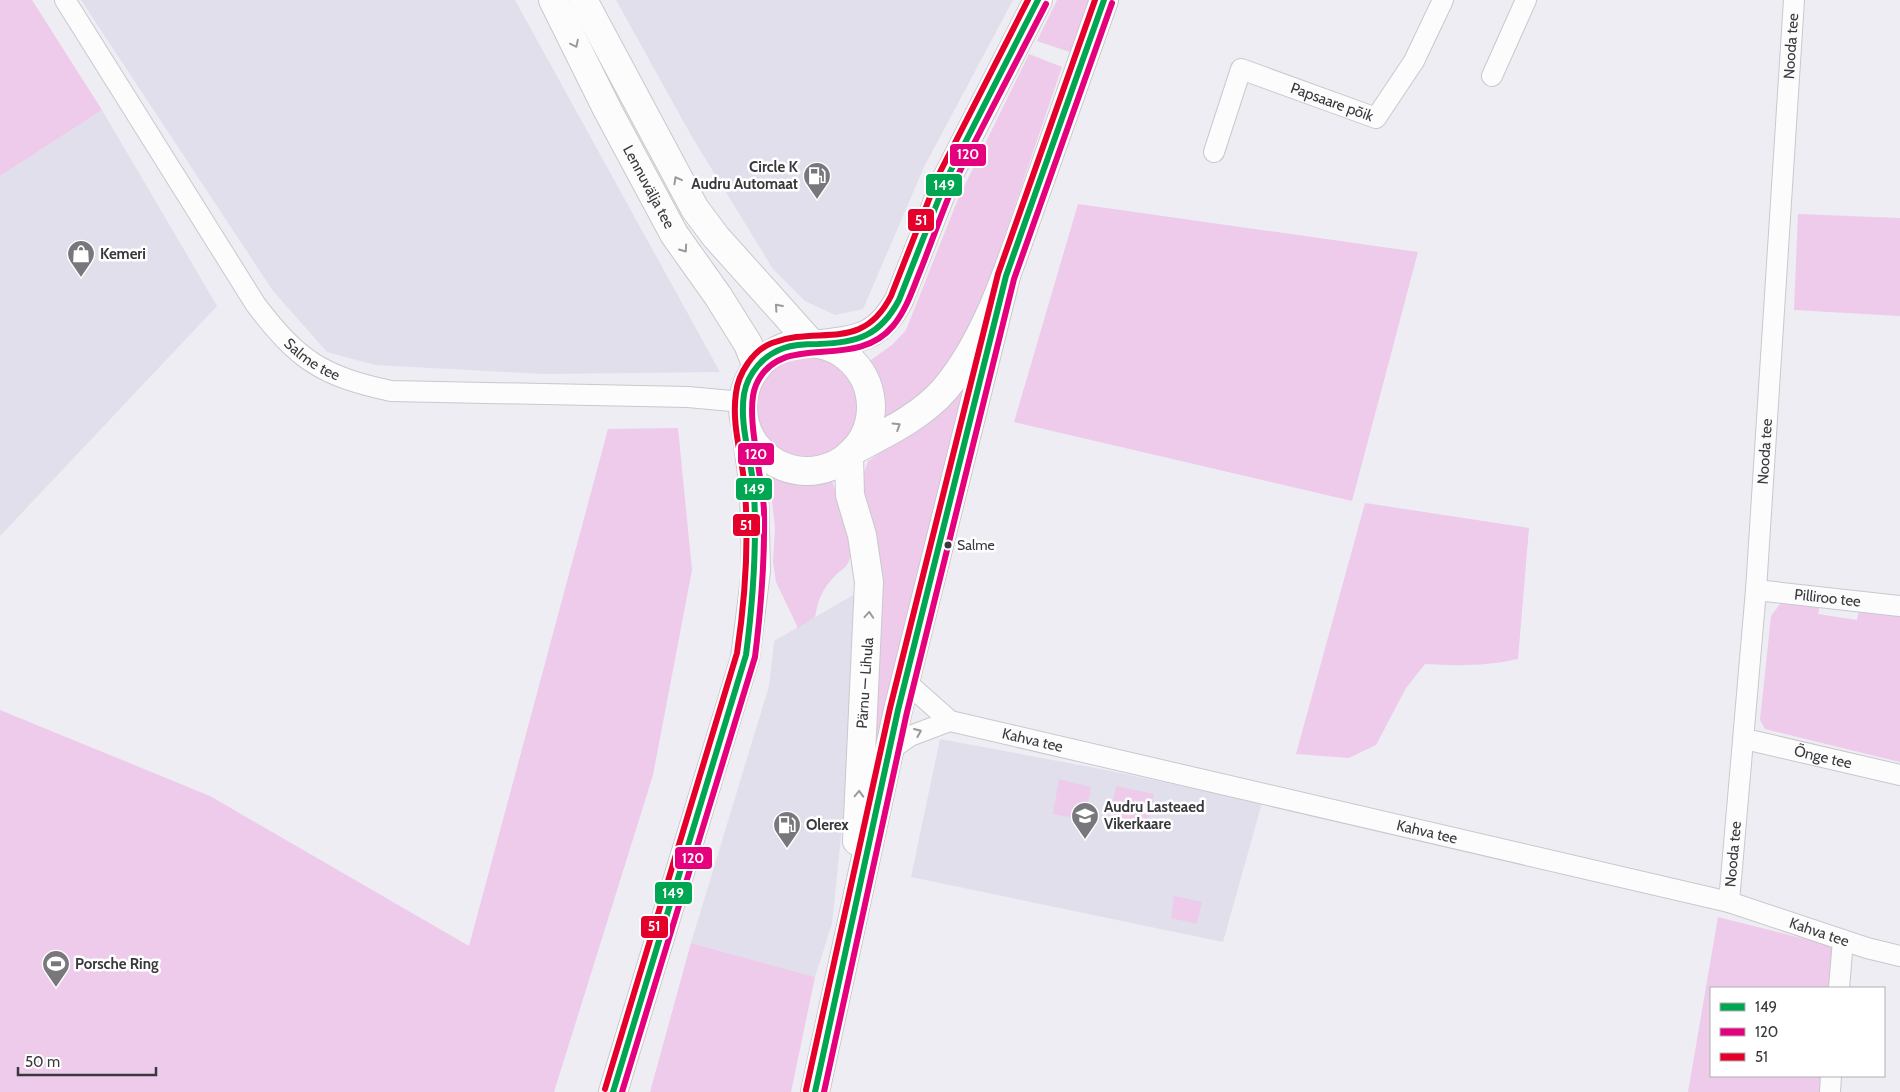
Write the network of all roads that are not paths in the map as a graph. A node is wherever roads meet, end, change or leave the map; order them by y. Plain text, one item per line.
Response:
1 (65, 0) edge
2 (553, 0) edge
3 (583, 0) edge
4 (1038, 0) edge
5 (1104, 0) edge
6 (1443, 0) edge
7 (1526, 0) edge
8 (1794, 0) edge
9 (1492, 76) dead end
10 (1214, 152) dead end
11 (1006, 276) junction
12 (816, 344) junction
13 (757, 367) junction
14 (743, 402) junction
15 (746, 429) junction
16 (852, 452) junction
17 (1756, 590) junction
18 (1900, 606) edge
19 (906, 681) junction
20 (950, 721) junction
21 (1745, 739) junction
22 (890, 750) junction
23 (1900, 775) edge
24 (1729, 902) junction
25 (854, 913) junction
26 (1843, 940) junction
27 (1900, 956) edge
28 (1839, 987) edge
29 (1831, 1077) edge
30 (613, 1092) edge
31 (815, 1092) edge
32 (1830, 1092) edge

1 - 14 street, Salme tee
2 -> 13 main road, Lennuvälja tee
12 -> 3 main road, Lennuvälja tee
4 - 12 main road
5 - 11 main road
6 - 10 street, Papsaare põik
7 - 9 street
8 - 17 street, Nooda tee
16 -> 11 main road
11 - 19 main road
12 - 13 main road
12 - 16 main road
13 - 14 main road
14 - 15 main road
15 - 16 main road
15 - 30 main road
25 -> 16 main road, Pärnu — Lihula
17 - 18 street, Pilliroo tee
17 - 21 street, Nooda tee
19 - 20 street, Kahva tee
19 - 22 main road
22 -> 20 street
20 - 24 street, Kahva tee
21 - 23 street, Õnge tee
21 - 24 street, Nooda tee
22 - 25 main road
24 - 26 street, Kahva tee
25 - 31 main road
26 - 27 street, Kahva tee
26 - 28 street
29 - 32 street

